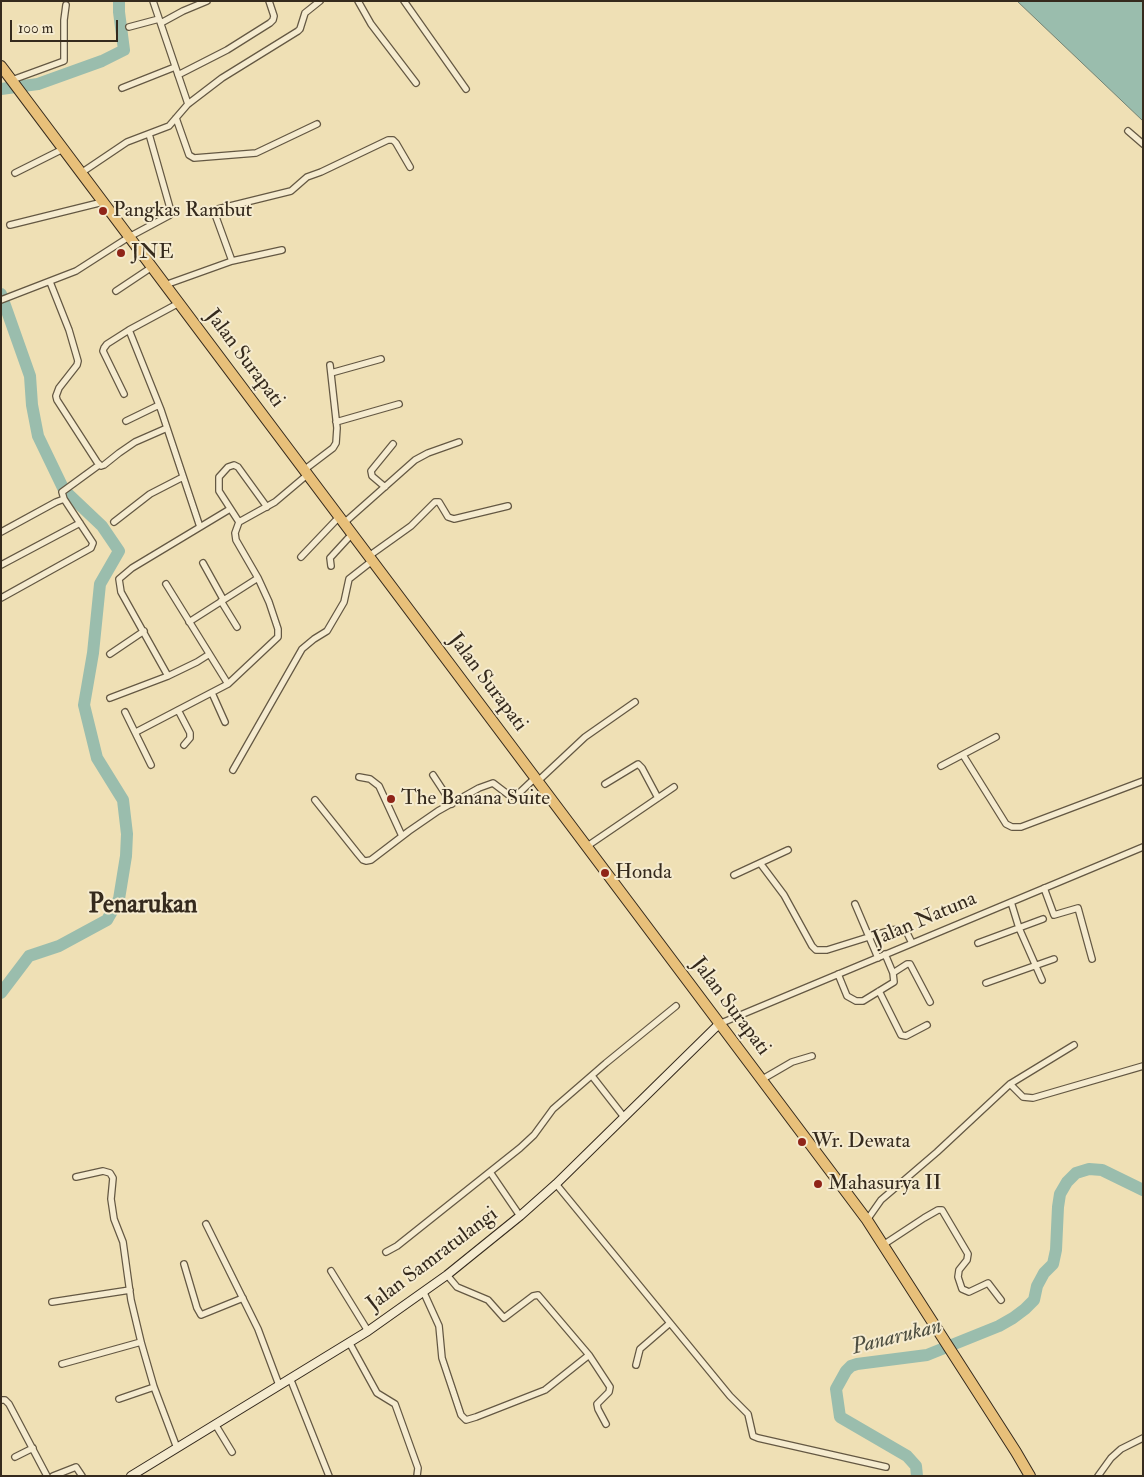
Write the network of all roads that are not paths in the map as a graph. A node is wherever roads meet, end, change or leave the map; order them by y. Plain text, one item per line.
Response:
1 (153, 1) edge
2 (207, 1) edge
3 (269, 1) edge
4 (320, 1) edge
5 (358, 1) edge
6 (404, 1) edge
7 (66, 5) dead end
8 (160, 21) junction
9 (129, 27) dead end
10 (1, 66) edge
11 (175, 67) junction
12 (178, 75) junction
13 (13, 82) junction
14 (416, 83) dead end
15 (122, 88) dead end
16 (466, 88) dead end
17 (188, 104) junction
18 (176, 118) junction
19 (317, 124) dead end
20 (1128, 131) dead end
21 (149, 134) junction
22 (1143, 144) edge
23 (63, 149) junction
24 (410, 167) dead end
25 (15, 173) dead end
26 (81, 173) junction
27 (103, 202) junction
28 (10, 225) dead end
29 (129, 236) junction
30 (282, 250) dead end
31 (232, 261) junction
32 (152, 267) junction
33 (50, 282) junction
34 (165, 285) junction
35 (116, 291) dead end
36 (4, 299) edge
37 (179, 303) junction
38 (129, 330) junction
39 (381, 359) dead end
40 (330, 365) dead end
41 (331, 373) junction
42 (124, 394) dead end
43 (399, 404) dead end
44 (159, 405) junction
45 (126, 421) dead end
46 (336, 422) junction
47 (167, 428) junction
48 (459, 442) dead end
49 (392, 444) dead end
50 (99, 465) junction
51 (306, 472) junction
52 (183, 476) junction
53 (385, 487) junction
54 (64, 500) junction
55 (508, 506) dead end
56 (267, 507) junction
57 (230, 509) junction
58 (342, 520) junction
59 (114, 522) dead end
60 (239, 522) junction
61 (80, 523) junction
62 (200, 527) junction
63 (1, 532) edge
64 (352, 534) junction
65 (301, 557) dead end
66 (370, 558) junction
67 (203, 563) dead end
68 (1, 565) edge
69 (331, 566) dead end
70 (258, 578) junction
71 (166, 584) dead end
72 (1, 598) edge
73 (222, 600) junction
74 (189, 622) junction
75 (237, 627) dead end
76 (144, 631) junction
77 (110, 654) dead end
78 (208, 655) junction
79 (168, 676) junction
80 (228, 684) junction
81 (212, 693) junction
82 (110, 698) dead end
83 (635, 702) dead end
84 (178, 710) junction
85 (125, 712) dead end
86 (225, 722) dead end
87 (136, 732) junction
88 (996, 738) dead end
89 (184, 745) dead end
90 (962, 756) junction
91 (151, 765) dead end
92 (941, 766) dead end
93 (233, 770) dead end
94 (432, 776) dead end
95 (359, 777) dead end
96 (536, 780) junction
97 (1143, 781) edge
98 (605, 784) dead end
99 (674, 787) dead end
100 (658, 798) junction
101 (315, 800) dead end
102 (452, 804) junction
103 (402, 836) junction
104 (586, 847) junction
105 (1143, 847) edge
106 (788, 850) dead end
107 (760, 863) junction
108 (734, 875) dead end
109 (1044, 888) junction
110 (1010, 902) junction
111 (855, 904) dead end
112 (1043, 919) dead end
113 (1019, 928) junction
114 (870, 936) junction
115 (912, 943) junction
116 (978, 943) dead end
117 (885, 954) junction
118 (878, 958) junction
119 (1054, 959) dead end
120 (1092, 960) dead end
121 (1035, 965) junction
122 (893, 973) junction
123 (838, 974) junction
124 (1042, 980) dead end
125 (986, 983) dead end
126 (879, 991) junction
127 (930, 1002) dead end
128 (676, 1006) dead end
129 (719, 1024) junction
130 (927, 1026) dead end
131 (1074, 1046) dead end
132 (812, 1056) dead end
133 (1143, 1066) edge
134 (592, 1076) junction
135 (761, 1080) junction
136 (1010, 1084) junction
137 (624, 1117) junction
138 (490, 1172) junction
139 (76, 1177) dead end
140 (556, 1184) junction
141 (520, 1216) junction
142 (867, 1220) junction
143 (206, 1224) dead end
144 (883, 1245) junction
145 (386, 1252) dead end
146 (184, 1264) dead end
147 (332, 1271) dead end
148 (447, 1275) junction
149 (130, 1290) junction
150 (424, 1293) junction
151 (243, 1298) junction
152 (1001, 1300) dead end
153 (52, 1302) dead end
154 (670, 1322) junction
155 (368, 1331) junction
156 (140, 1342) junction
157 (349, 1342) junction
158 (589, 1355) junction
159 (62, 1364) dead end
160 (636, 1365) dead end
161 (290, 1378) junction
162 (279, 1385) junction
163 (154, 1387) junction
164 (119, 1399) dead end
165 (1, 1400) edge
166 (215, 1424) junction
167 (606, 1424) dead end
168 (1143, 1438) edge
169 (33, 1448) junction
170 (176, 1448) junction
171 (232, 1452) dead end
172 (15, 1457) dead end
173 (886, 1467) dead end
174 (47, 1476) edge
175 (53, 1476) edge
176 (82, 1476) edge
177 (131, 1476) edge
178 (329, 1476) edge
179 (417, 1476) edge
180 (1030, 1476) edge
181 (1098, 1476) edge

1 - 8 street
2 - 8 street
3 - 12 street
4 - 17 street
5 - 14 street
6 - 16 street
7 - 13 street
8 - 9 street
8 - 11 street
10 - 13 highway, Jalan Surapati
11 - 12 street
11 - 15 street
12 - 17 street
13 - 23 highway, Jalan Surapati
17 - 18 street
18 - 19 street
18 - 21 street
20 - 22 street
21 - 26 street
21 - 29 street
23 - 25 street
23 - 26 highway, Jalan Surapati
24 - 31 street
26 - 27 highway, Jalan Surapati
27 - 28 street
27 - 29 highway, Jalan Surapati
29 - 32 highway, Jalan Surapati
29 - 33 street
30 - 31 street
31 - 34 street
32 - 34 highway, Jalan Surapati
32 - 35 street
33 - 36 street
33 - 50 street
34 - 37 highway, Jalan Surapati
37 - 38 street
37 - 51 highway, Jalan Surapati
38 - 42 street
38 - 44 street
39 - 41 street
40 - 41 street
41 - 46 street
43 - 46 street
44 - 45 street
44 - 47 street
46 - 51 street
47 - 50 street
47 - 52 street
48 - 53 street
49 - 53 street
50 - 54 street
51 - 56 street
51 - 58 highway, Jalan Surapati
52 - 59 street
52 - 62 street
53 - 58 street
54 - 61 street
54 - 63 street
55 - 66 street
56 - 57 street
56 - 60 street
57 - 60 street
57 - 62 street
58 - 64 highway, Jalan Surapati
58 - 65 street
60 - 70 street
61 - 68 street
61 - 72 street
62 - 76 street
64 - 66 highway, Jalan Surapati
64 - 69 street
66 - 93 street
66 - 96 highway, Jalan Surapati
67 - 73 street
70 - 73 street
70 - 80 street
71 - 74 street
73 - 74 street
73 - 75 street
74 - 78 street
76 - 77 street
76 - 79 street
78 - 79 street
78 - 80 street
79 - 82 street
80 - 81 street
81 - 84 street
81 - 86 street
83 - 96 street
84 - 87 street
84 - 89 street
85 - 87 street
87 - 91 street
88 - 90 street
90 - 92 street
90 - 97 street
94 - 102 street
95 - 103 street
96 - 102 street
96 - 104 highway, Jalan Surapati
98 - 100 street
99 - 100 street
100 - 104 street
101 - 103 street
102 - 103 street
104 - 129 highway, Jalan Surapati
105 - 109 street, Jalan Natuna
106 - 107 street
107 - 108 street
107 - 114 street
109 - 110 street, Jalan Natuna
109 - 120 street
110 - 113 street
110 - 115 street, Jalan Natuna
111 - 114 street
112 - 113 street
113 - 116 street
113 - 121 street
114 - 115 street
114 - 118 street
115 - 117 street, Jalan Natuna
117 - 118 street, Jalan Natuna
117 - 122 street
118 - 123 street, Jalan Natuna
119 - 121 street
121 - 124 street
121 - 125 street
122 - 126 street
122 - 127 street
123 - 126 street
123 - 129 street, Jalan Natuna
126 - 130 street
128 - 134 street
129 - 135 highway, Jalan Surapati
129 - 137 main road, Jalan Samratulangi
131 - 136 street
132 - 135 street
133 - 136 street
134 - 137 street
134 - 138 street
135 - 142 highway, Jalan Surapati
136 - 142 street
137 - 140 main road, Jalan Samratulangi
138 - 141 street
138 - 145 street
139 - 149 street
140 - 141 main road, Jalan Samratulangi
140 - 154 street
141 - 148 main road, Jalan Samratulangi
142 - 144 highway, Jalan Surapati
143 - 151 street
144 - 152 street
144 - 180 highway, Jalan Surapati
146 - 151 street
147 - 155 street
148 - 150 main road, Jalan Samratulangi
148 - 158 street
149 - 153 street
149 - 156 street
150 - 155 main road, Jalan Samratulangi
150 - 158 street
151 - 162 street
154 - 160 street
154 - 173 street
155 - 157 main road, Jalan Samratulangi
156 - 159 street
156 - 163 street
157 - 161 main road, Jalan Samratulangi
157 - 179 street
158 - 167 street
161 - 162 main road, Jalan Samratulangi
161 - 178 street
162 - 166 main road, Jalan Samratulangi
163 - 164 street
163 - 170 street
165 - 169 street
166 - 170 main road, Jalan Samratulangi
166 - 171 street
168 - 181 street
169 - 172 street
169 - 174 street
170 - 177 main road, Jalan Samratulangi
175 - 176 street

